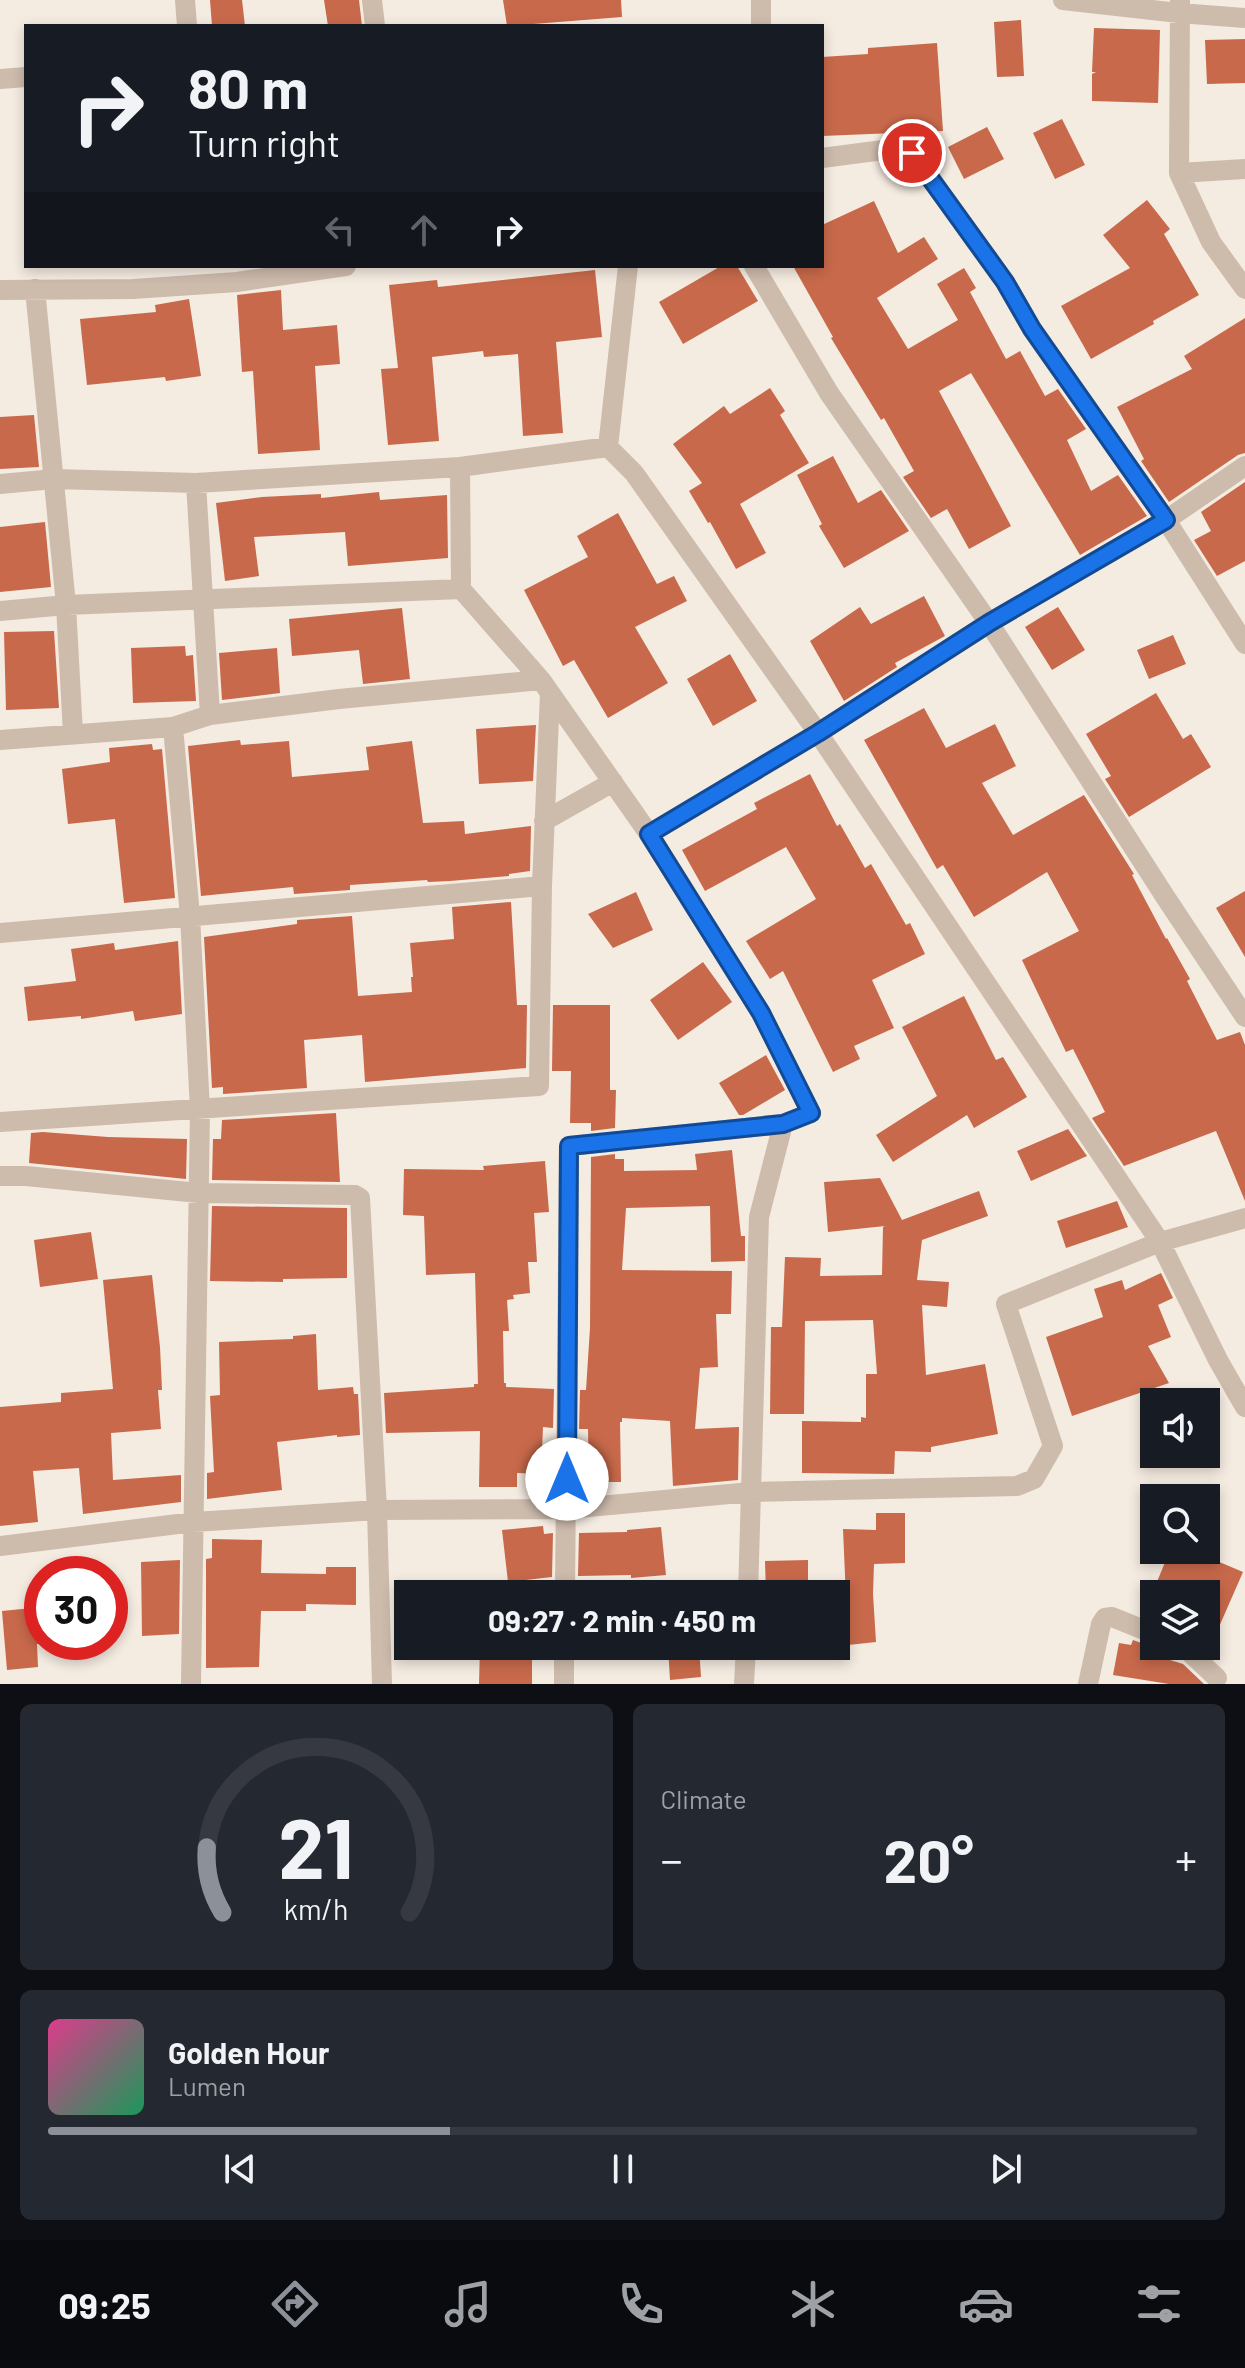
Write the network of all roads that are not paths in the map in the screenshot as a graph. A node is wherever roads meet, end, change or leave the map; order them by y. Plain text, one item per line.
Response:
1 (185, 0) edge
2 (372, 0) edge
3 (761, 0) edge
4 (1063, 0) edge
5 (1180, 7) edge
6 (1245, 18) edge
7 (187, 24) edge
8 (375, 24) edge
9 (761, 24) edge
10 (24, 77) edge
11 (0, 79) edge
12 (824, 158) edge
13 (1245, 169) edge
14 (1179, 173) junction
15 (332, 268) edge
16 (628, 268) edge
17 (755, 268) edge
18 (202, 275) edge
19 (35, 289) junction
20 (1245, 289) edge
21 (0, 290) edge
22 (608, 447) junction
23 (1245, 466) edge
24 (460, 467) junction
25 (54, 479) junction
26 (196, 483) junction
27 (0, 484) edge
28 (1166, 520) junction
29 (461, 589) junction
30 (202, 601) junction
31 (66, 605) junction
32 (0, 611) edge
33 (989, 623) junction
34 (1245, 644) edge
35 (546, 686) junction
36 (210, 715) junction
37 (173, 727) junction
38 (818, 733) junction
39 (73, 734) junction
40 (0, 740) edge
41 (613, 782) junction
42 (544, 821) junction
43 (649, 834) junction
44 (542, 886) junction
45 (190, 916) junction
46 (0, 933) edge
47 (1245, 1017) edge
48 (200, 1110) junction
49 (0, 1122) edge
50 (783, 1124) junction
51 (0, 1176) edge
52 (199, 1193) junction
53 (1245, 1218) edge
54 (1160, 1242) junction
55 (1245, 1407) edge
56 (751, 1492) junction
57 (567, 1509) junction
58 (377, 1510) junction
59 (194, 1522) junction
60 (0, 1546) edge
61 (565, 1580) edge
62 (748, 1580) edge
63 (1140, 1628) edge
64 (564, 1660) edge
65 (745, 1660) edge
66 (1197, 1660) edge
67 (1220, 1682) edge
68 (191, 1684) edge
69 (382, 1684) edge
70 (564, 1684) edge
71 (744, 1684) edge
72 (1088, 1684) edge

1 - 7 street
2 - 8 street
3 - 9 street
4 - 5 street
5 - 6 street
5 - 14 street
10 - 11 street
12 - 28 street
13 - 14 street
14 - 20 street
15 - 18 street
16 - 22 street
17 - 33 street
18 - 19 street
19 - 21 street
19 - 25 street
22 - 24 street
22 - 38 street
23 - 28 street
24 - 26 street
24 - 29 street
25 - 26 street
25 - 27 street
25 - 31 street
26 - 30 street
28 - 33 street
28 - 34 street
29 - 30 street
29 - 35 street
30 - 31 street
30 - 36 street
31 - 32 street
31 - 39 street
33 - 38 street
33 - 47 street
35 - 36 street
35 - 41 street
35 - 42 street
36 - 37 street
37 - 39 street
37 - 45 street
38 - 43 street
38 - 54 street
39 - 40 street
41 - 42 street
41 - 43 street
42 - 44 street
43 - 50 street
44 - 45 street
44 - 48 street
45 - 46 street
45 - 48 street
48 - 49 street
48 - 52 street
50 - 56 street
50 - 57 street
51 - 52 street
52 - 58 street
52 - 59 street
53 - 54 street
54 - 55 street
54 - 56 street
56 - 57 street
56 - 62 street
57 - 58 street
57 - 61 street
58 - 59 street
58 - 69 street
59 - 60 street
59 - 68 street
63 - 72 street
64 - 70 street
65 - 71 street
66 - 67 street

